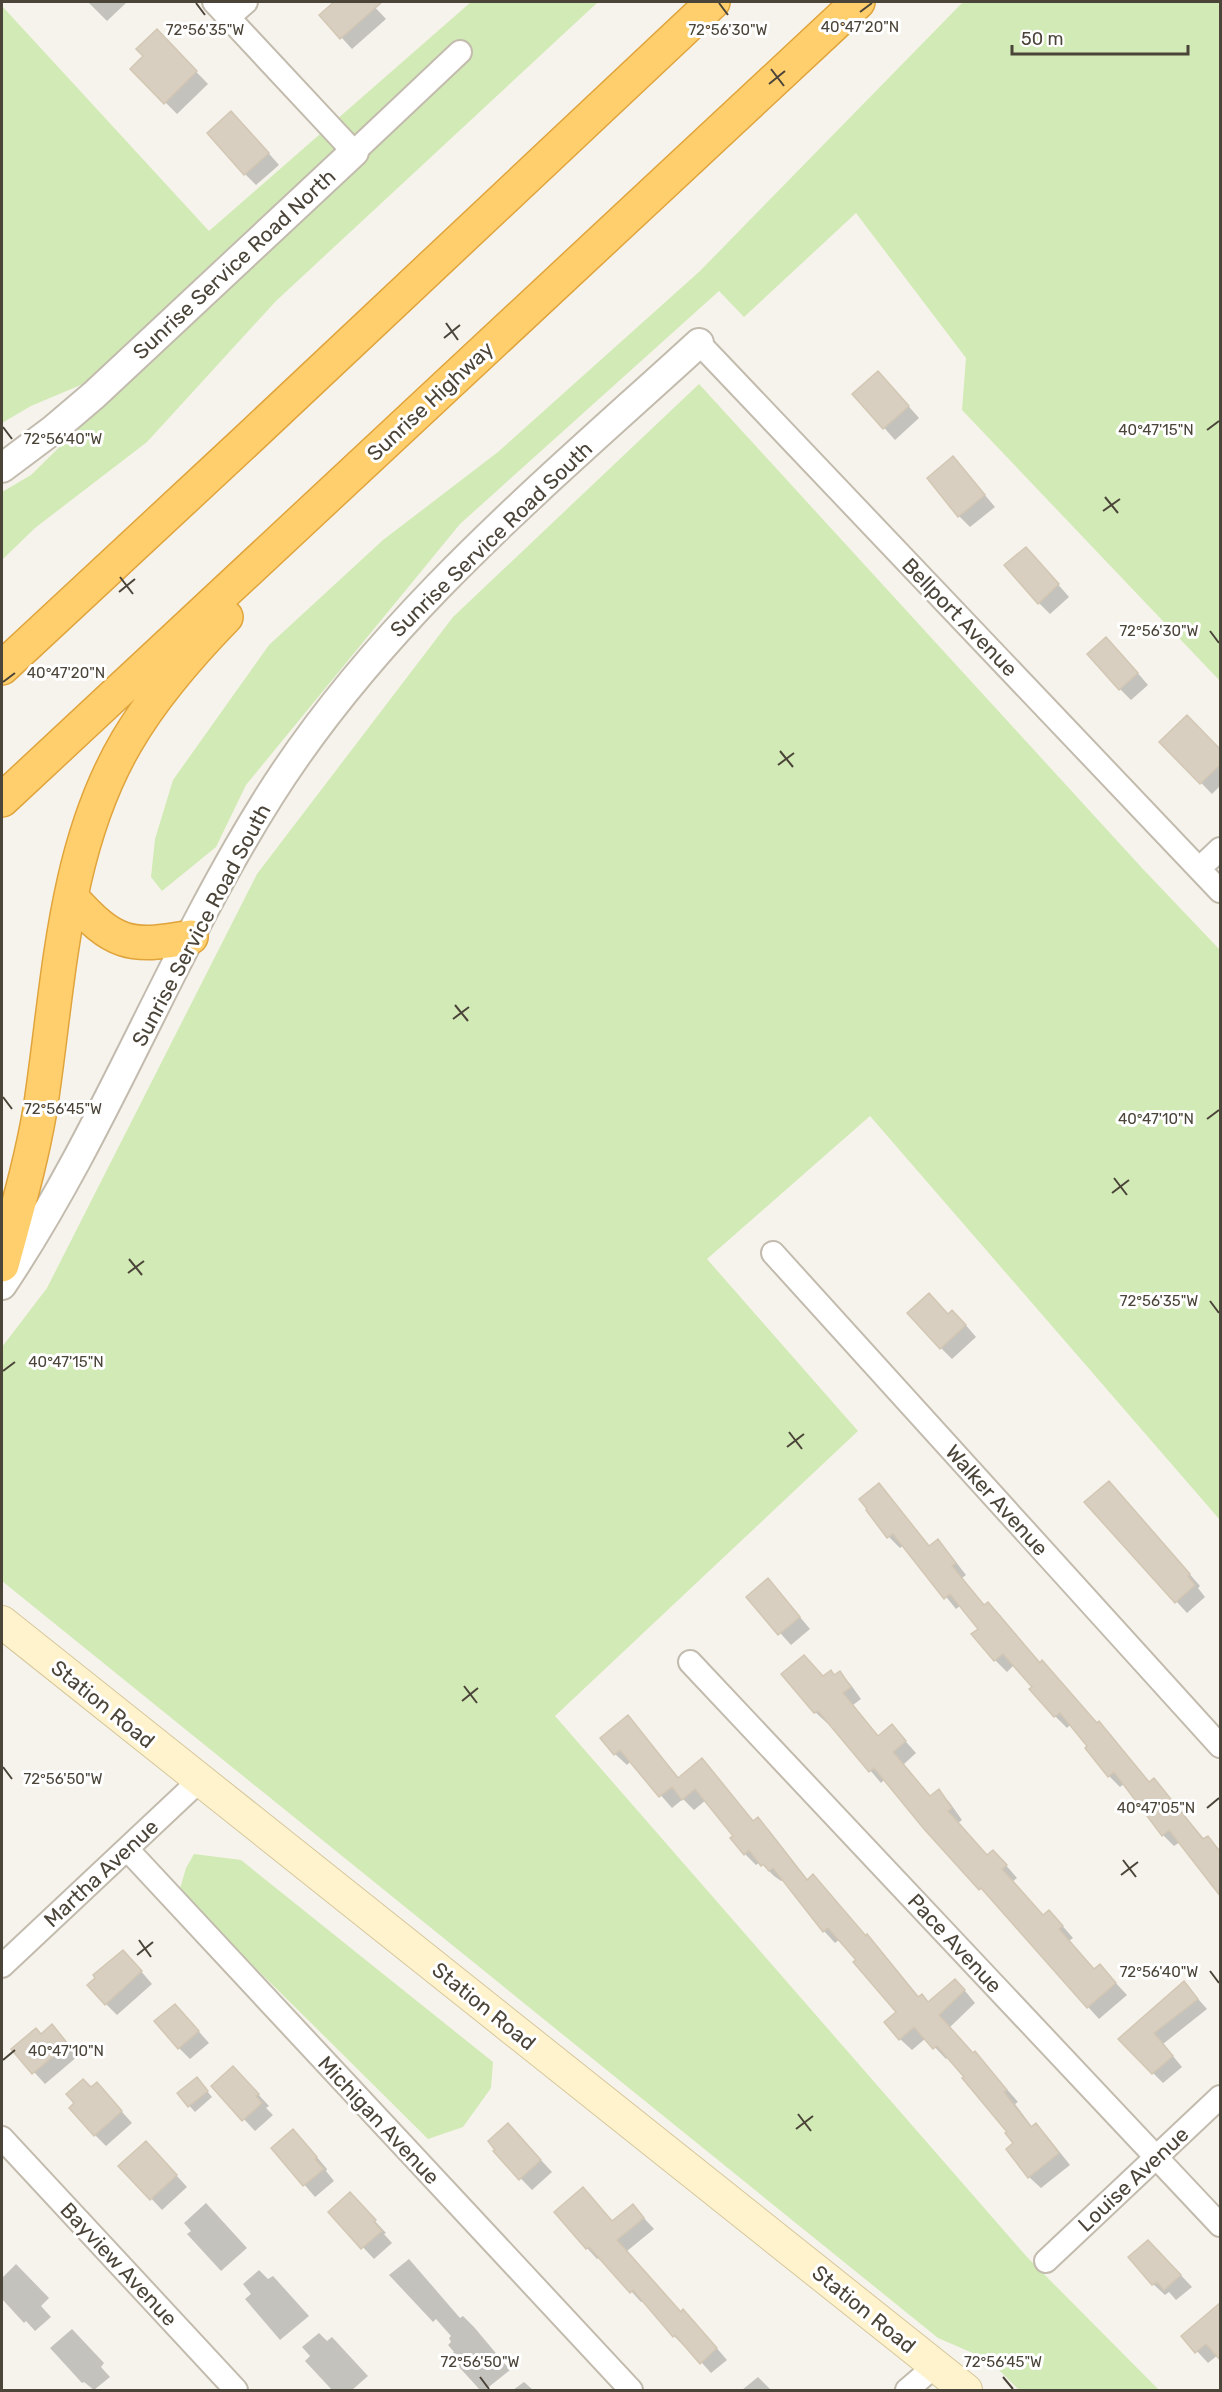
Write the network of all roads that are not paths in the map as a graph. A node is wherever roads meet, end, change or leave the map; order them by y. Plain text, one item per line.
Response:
1 (246, 2) edge
2 (713, 2) edge
3 (858, 2) edge
4 (222, 9) edge
5 (460, 51) dead end
6 (354, 152) junction
7 (699, 343) joint
8 (392, 436) junction
9 (245, 442) junction
10 (2, 468) edge
11 (2, 642) edge
12 (2, 668) edge
13 (2, 800) edge
14 (1221, 849) edge
15 (1200, 868) junction
16 (1221, 891) edge
17 (70, 897) junction
18 (191, 937) junction
19 (773, 1253) dead end
20 (2, 1265) edge
21 (2, 1286) edge
22 (2, 1623) edge
23 (690, 1662) dead end
24 (1221, 1746) edge
25 (200, 1780) junction
26 (127, 1849) junction
27 (2, 1966) edge
28 (1221, 2097) edge
29 (2, 2138) edge
30 (1157, 2156) junction
31 (1221, 2225) edge
32 (1046, 2261) dead end
33 (935, 2366) junction
34 (236, 2391) edge
35 (632, 2391) edge
36 (907, 2391) edge
37 (966, 2391) edge

1 - 4 street
2 - 9 highway
3 - 8 highway, Sunrise Highway
4 - 6 street
5 - 6 street, Sunrise Service Road North
6 - 10 street, Sunrise Service Road North
7 - 15 street, Bellport Avenue
7 - 18 street, Sunrise Service Road South
8 - 13 highway, Sunrise Highway
8 - 17 highway
9 - 11 highway
9 - 12 highway
14 - 15 street
15 - 16 street, Bellport Avenue
17 - 18 highway
17 - 20 highway
18 - 21 street, Sunrise Service Road South
19 - 24 street, Walker Avenue
22 - 25 main road, Station Road
23 - 30 street, Pace Avenue
25 - 26 street, Martha Avenue
25 - 33 main road, Station Road
26 - 27 street, Martha Avenue
26 - 35 street, Michigan Avenue
28 - 30 street, Louise Avenue
29 - 34 street, Bayview Avenue
30 - 31 street, Pace Avenue
30 - 32 street, Louise Avenue
33 - 36 street
33 - 37 main road, Station Road

